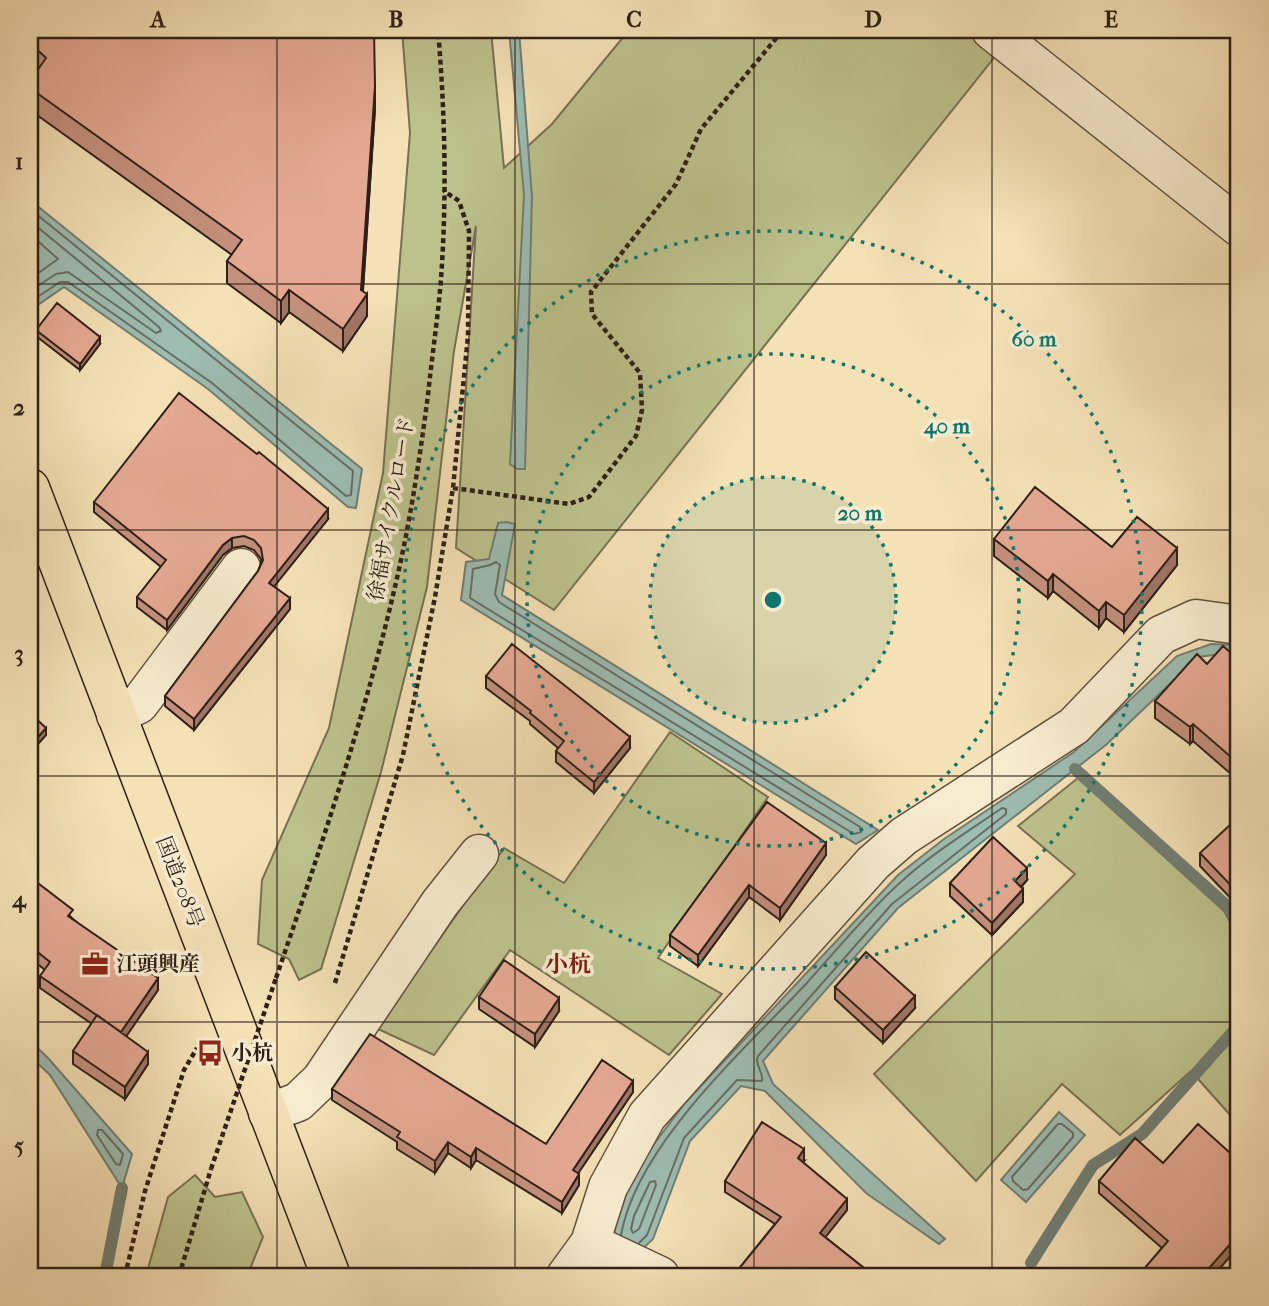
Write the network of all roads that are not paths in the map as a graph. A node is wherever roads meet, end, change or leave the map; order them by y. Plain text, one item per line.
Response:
1 (991, 30) edge
2 (1239, 227) edge
3 (30, 488) edge
4 (241, 568) dead end
5 (1239, 624) edge
6 (116, 715) junction
7 (479, 854) dead end
8 (268, 1113) junction
9 (590, 1243) junction
10 (658, 1275) edge
11 (331, 1276) edge
12 (566, 1276) edge

1 - 2 street
3 - 6 highway, 国道208号
4 - 6 street
5 - 9 street
6 - 8 highway, 国道208号
7 - 8 street
8 - 11 highway, 国道208号
9 - 10 street
9 - 12 street

